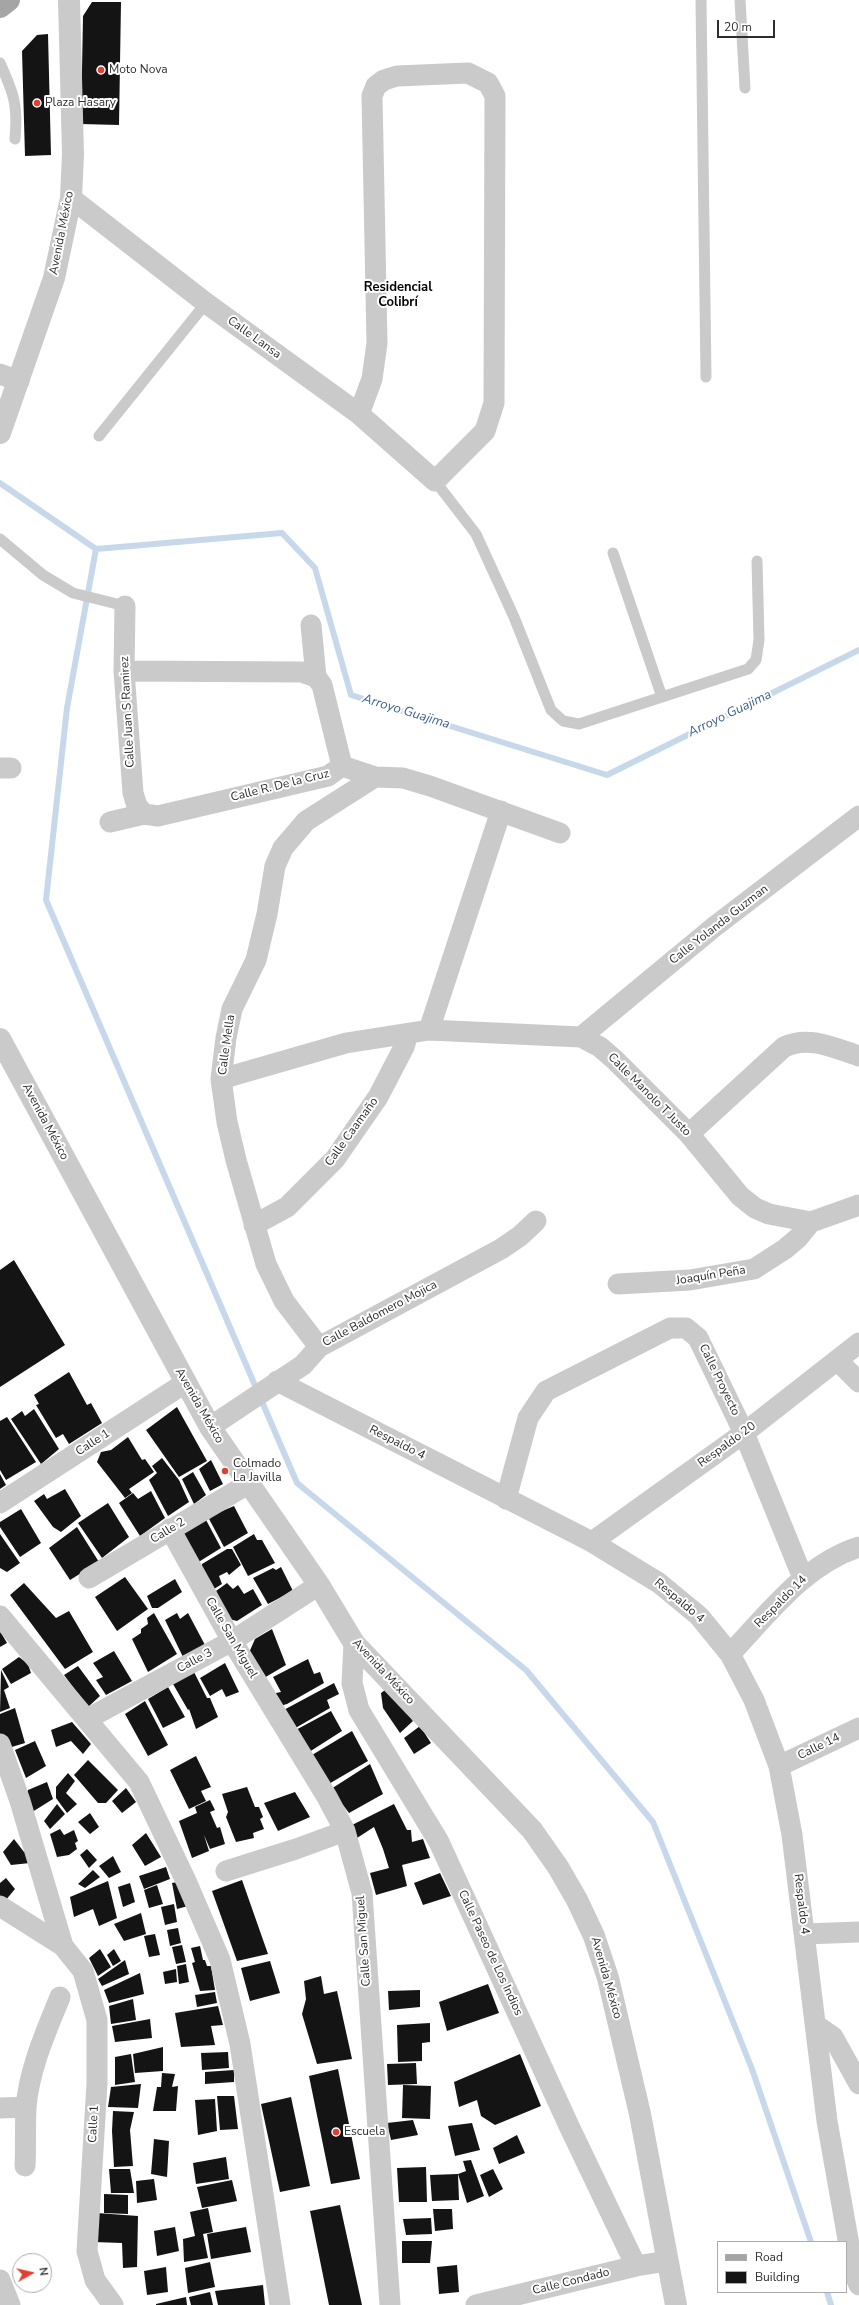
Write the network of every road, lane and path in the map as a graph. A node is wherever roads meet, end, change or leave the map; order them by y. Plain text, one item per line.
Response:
1 (8, 0) edge
2 (69, 0) edge
3 (700, 0) edge
4 (740, 0) edge
5 (0, 7) edge
6 (0, 63) edge
7 (745, 88) dead end
8 (15, 139) dead end
9 (71, 198) junction
10 (206, 303) junction
11 (706, 376) dead end
12 (9, 377) edge
13 (359, 414) junction
14 (1, 430) edge
15 (99, 436) dead end
16 (435, 481) junction
17 (0, 539) edge
18 (613, 553) dead end
19 (757, 560) dead end
20 (125, 606) joint
21 (310, 625) dead end
22 (124, 671) junction
23 (316, 677) junction
24 (662, 697) junction
25 (342, 766) junction
26 (375, 777) junction
27 (501, 811) junction
28 (144, 814) junction
29 (859, 816) edge
30 (110, 822) dead end
31 (560, 833) dead end
32 (430, 1030) junction
33 (408, 1034) junction
34 (581, 1037) junction
35 (0, 1039) edge
36 (859, 1056) edge
37 (221, 1079) junction
38 (689, 1134) junction
39 (859, 1205) edge
40 (536, 1221) dead end
41 (810, 1222) junction
42 (254, 1225) junction
43 (618, 1284) dead end
44 (859, 1343) edge
45 (319, 1347) junction
46 (837, 1360) junction
47 (278, 1381) junction
48 (859, 1382) edge
49 (185, 1383) junction
50 (210, 1427) junction
51 (744, 1433) junction
52 (248, 1484) junction
53 (506, 1499) junction
54 (0, 1503) edge
55 (170, 1529) junction
56 (592, 1542) junction
57 (859, 1547) edge
58 (89, 1578) dead end
59 (803, 1578) junction
60 (319, 1585) junction
61 (0, 1616) edge
62 (232, 1641) junction
63 (354, 1643) junction
64 (730, 1654) junction
65 (87, 1719) junction
66 (859, 1728) edge
67 (0, 1744) edge
68 (779, 1766) junction
69 (345, 1831) junction
70 (226, 1871) dead end
71 (0, 1906) edge
72 (859, 1932) edge
73 (805, 1934) junction
74 (63, 1946) junction
75 (60, 1997) dead end
76 (817, 2026) junction
77 (859, 2084) edge
78 (26, 2107) junction
79 (0, 2108) edge
80 (25, 2166) dead end
81 (667, 2261) junction
82 (636, 2266) junction
83 (0, 2280) edge
84 (859, 2285) edge
85 (10, 2305) edge
86 (113, 2305) edge
87 (280, 2305) edge
88 (390, 2305) edge
89 (476, 2305) edge
90 (676, 2305) edge

1 - 5 main road
2 - 9 street, Avenida México
3 - 11 lane
4 - 7 lane
6 - 8 lane
9 - 10 street, Calle Lansa
9 - 12 street, Avenida México
10 - 13 street, Calle Lansa
10 - 15 lane
12 - 14 street, Avenida México
13 - 16 street, Calle Lansa
13 - 16 street
16 - 24 lane
17 - 20 lane
18 - 24 lane
19 - 24 lane
20 - 22 street, Calle Juan S Ramirez
21 - 23 street
22 - 23 street
22 - 28 street, Calle Juan S Ramirez
23 - 25 street
25 - 26 street, Calle R. De la Cruz
25 - 28 street, Calle R. De la Cruz
26 - 27 street, Calle R. De la Cruz
26 - 37 street, Calle Mella
27 - 31 street, Calle R. De la Cruz
27 - 32 street
28 - 30 street, Calle R. De la Cruz
29 - 34 street, Calle Yolanda Guzman
32 - 33 street, Calle Manolo T Justo
32 - 34 street, Calle Manolo T Justo
33 - 37 street, Calle Manolo T Justo
33 - 42 street, Calle Caamaño
34 - 38 street, Calle Manolo T Justo
35 - 49 street, Avenida México
36 - 38 street
37 - 42 street, Calle Mella
38 - 41 street, Calle Manolo T Justo
39 - 41 street
40 - 45 street, Calle Baldomero Mojica
41 - 43 street, Joaquín Peña
42 - 45 street, Calle Mella
44 - 46 street, Respaldo 20
45 - 47 street, Calle Baldomero Mojica
46 - 48 street
46 - 51 street, Respaldo 20
47 - 50 street, Calle Baldomero Mojica
47 - 53 street, Respaldo 4
49 - 50 street, Avenida México
49 - 54 street, Calle 1
50 - 52 street, Avenida México
51 - 53 street, Calle Proyecto
51 - 56 street, Respaldo 20
51 - 59 street, Calle Proyecto
52 - 55 street, Calle 2
52 - 60 street, Avenida México
53 - 56 street, Respaldo 4
55 - 58 street, Calle 2
55 - 62 street, Calle San Miguel
56 - 64 street, Respaldo 4
57 - 59 street, Respaldo 14
59 - 64 street, Respaldo 14
60 - 62 street, Calle 3
60 - 63 street, Avenida México
61 - 65 street
62 - 65 street, Calle 3
62 - 69 street, Calle San Miguel
63 - 81 street, Avenida México
63 - 82 street, Calle Paseo de Los Indios
64 - 68 street, Respaldo 4
65 - 87 street
66 - 68 street, Calle 14
67 - 74 street
68 - 73 street, Respaldo 4
69 - 70 street
69 - 88 street, Calle San Miguel
71 - 74 street
72 - 73 street
73 - 76 street, Respaldo 4
74 - 86 street, Calle 1
75 - 78 street
76 - 77 street
76 - 84 street, Respaldo 4
78 - 79 street
78 - 80 street
81 - 82 street, Calle Condado
81 - 90 street, Avenida México
82 - 89 street, Calle Condado
83 - 85 street

